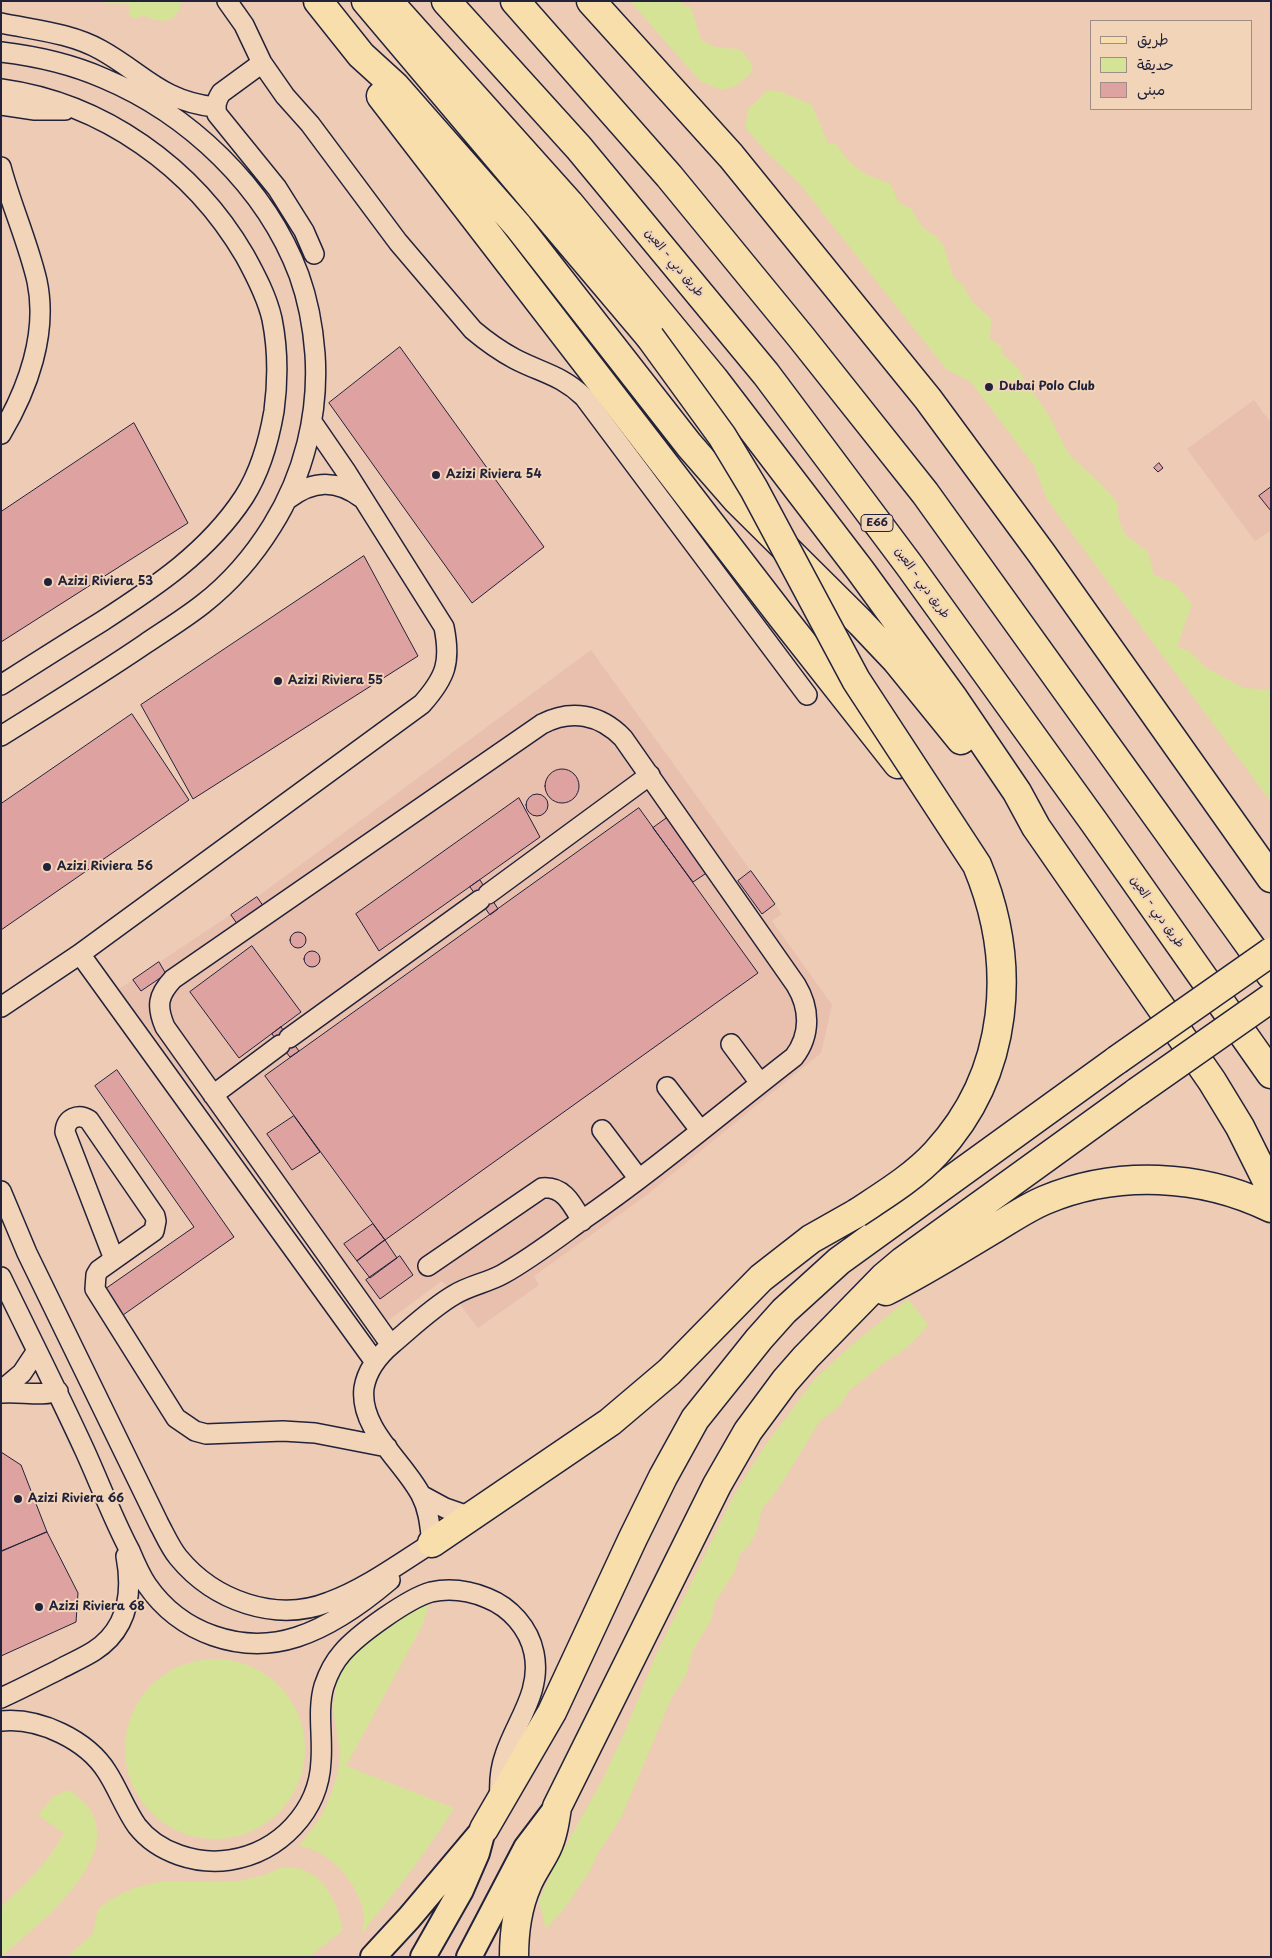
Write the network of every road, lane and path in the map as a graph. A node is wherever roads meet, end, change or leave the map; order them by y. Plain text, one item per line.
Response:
1 (227, 1) edge
2 (318, 1) edge
3 (366, 1) edge
4 (388, 1) edge
5 (446, 1) edge
6 (515, 1) edge
7 (597, 6) edge
8 (1, 23) edge
9 (1, 52) edge
10 (361, 55) junction
11 (262, 63) junction
12 (1, 89) edge
13 (1, 105) edge
14 (216, 107) junction
15 (77, 108) junction
16 (3, 179) edge
17 (314, 254) dead end
18 (312, 422) junction
19 (1, 434) edge
20 (288, 499) junction
21 (363, 499) junction
22 (1, 685) edge
23 (807, 695) dead end
24 (1, 736) edge
25 (650, 775) junction
26 (947, 820) junction
27 (1036, 827) junction
28 (1271, 878) edge
29 (1271, 952) edge
30 (80, 954) junction
31 (1271, 975) edge
32 (1271, 998) edge
33 (1, 1007) edge
34 (731, 1044) dead end
35 (1271, 1074) edge
36 (760, 1083) junction
37 (666, 1087) dead end
38 (213, 1094) junction
39 (602, 1130) dead end
40 (700, 1130) junction
41 (639, 1179) junction
42 (1271, 1189) edge
43 (1, 1191) edge
44 (1271, 1208) edge
45 (857, 1213) junction
46 (582, 1221) junction
47 (114, 1259) junction
48 (428, 1266) dead end
49 (1, 1277) edge
50 (856, 1306) junction
51 (391, 1345) junction
52 (36, 1352) junction
53 (375, 1362) junction
54 (58, 1391) junction
55 (1, 1392) edge
56 (695, 1419) junction
57 (387, 1447) junction
58 (421, 1495) junction
59 (470, 1517) junction
60 (122, 1537) junction
61 (432, 1543) junction
62 (1, 1698) edge
63 (1, 1721) edge
64 (500, 1803) junction
65 (557, 1807) junction
66 (484, 1829) junction
67 (373, 1957) edge
68 (423, 1957) edge
69 (468, 1957) edge
70 (514, 1957) edge

1 - 11 street
2 - 10 highway
3 - 26 highway, bridge
4 - 27 highway
5 - 35 highway, طريق دبي - العين / E66
6 - 31 highway
7 - 28 highway
8 - 14 street
9 - 18 street
10 - 26 highway, bridge
10 - 27 highway
11 - 14 street
11 - 23 street
12 - 15 street
13 - 15 street
14 - 17 street
15 - 22 street
16 - 19 street
18 - 20 street
18 - 21 street
20 - 21 street
20 - 24 street
21 - 30 street
25 - 36 street
25 - 38 street
25 - 38 street
26 - 45 highway, bridge
27 - 42 highway
29 - 56 highway, bridge
30 - 33 street
30 - 53 street
32 - 50 highway, bridge
34 - 36 street
36 - 40 street
37 - 40 street
38 - 51 street
39 - 41 street
40 - 41 street
41 - 46 street
43 - 61 street
44 - 50 highway
45 - 56 highway
45 - 59 highway
46 - 48 street
46 - 51 street
47 - 47 street
47 - 57 street
49 - 52 street
50 - 65 highway
51 - 53 street
52 - 54 street
52 - 55 street
53 - 57 street
54 - 55 street
54 - 60 street
56 - 64 highway
57 - 58 street
58 - 59 street
58 - 61 street
59 - 61 highway
60 - 61 street
60 - 62 street
63 - 64 street
64 - 66 highway
65 - 69 main road
65 - 70 highway
66 - 67 main road
66 - 68 main road

